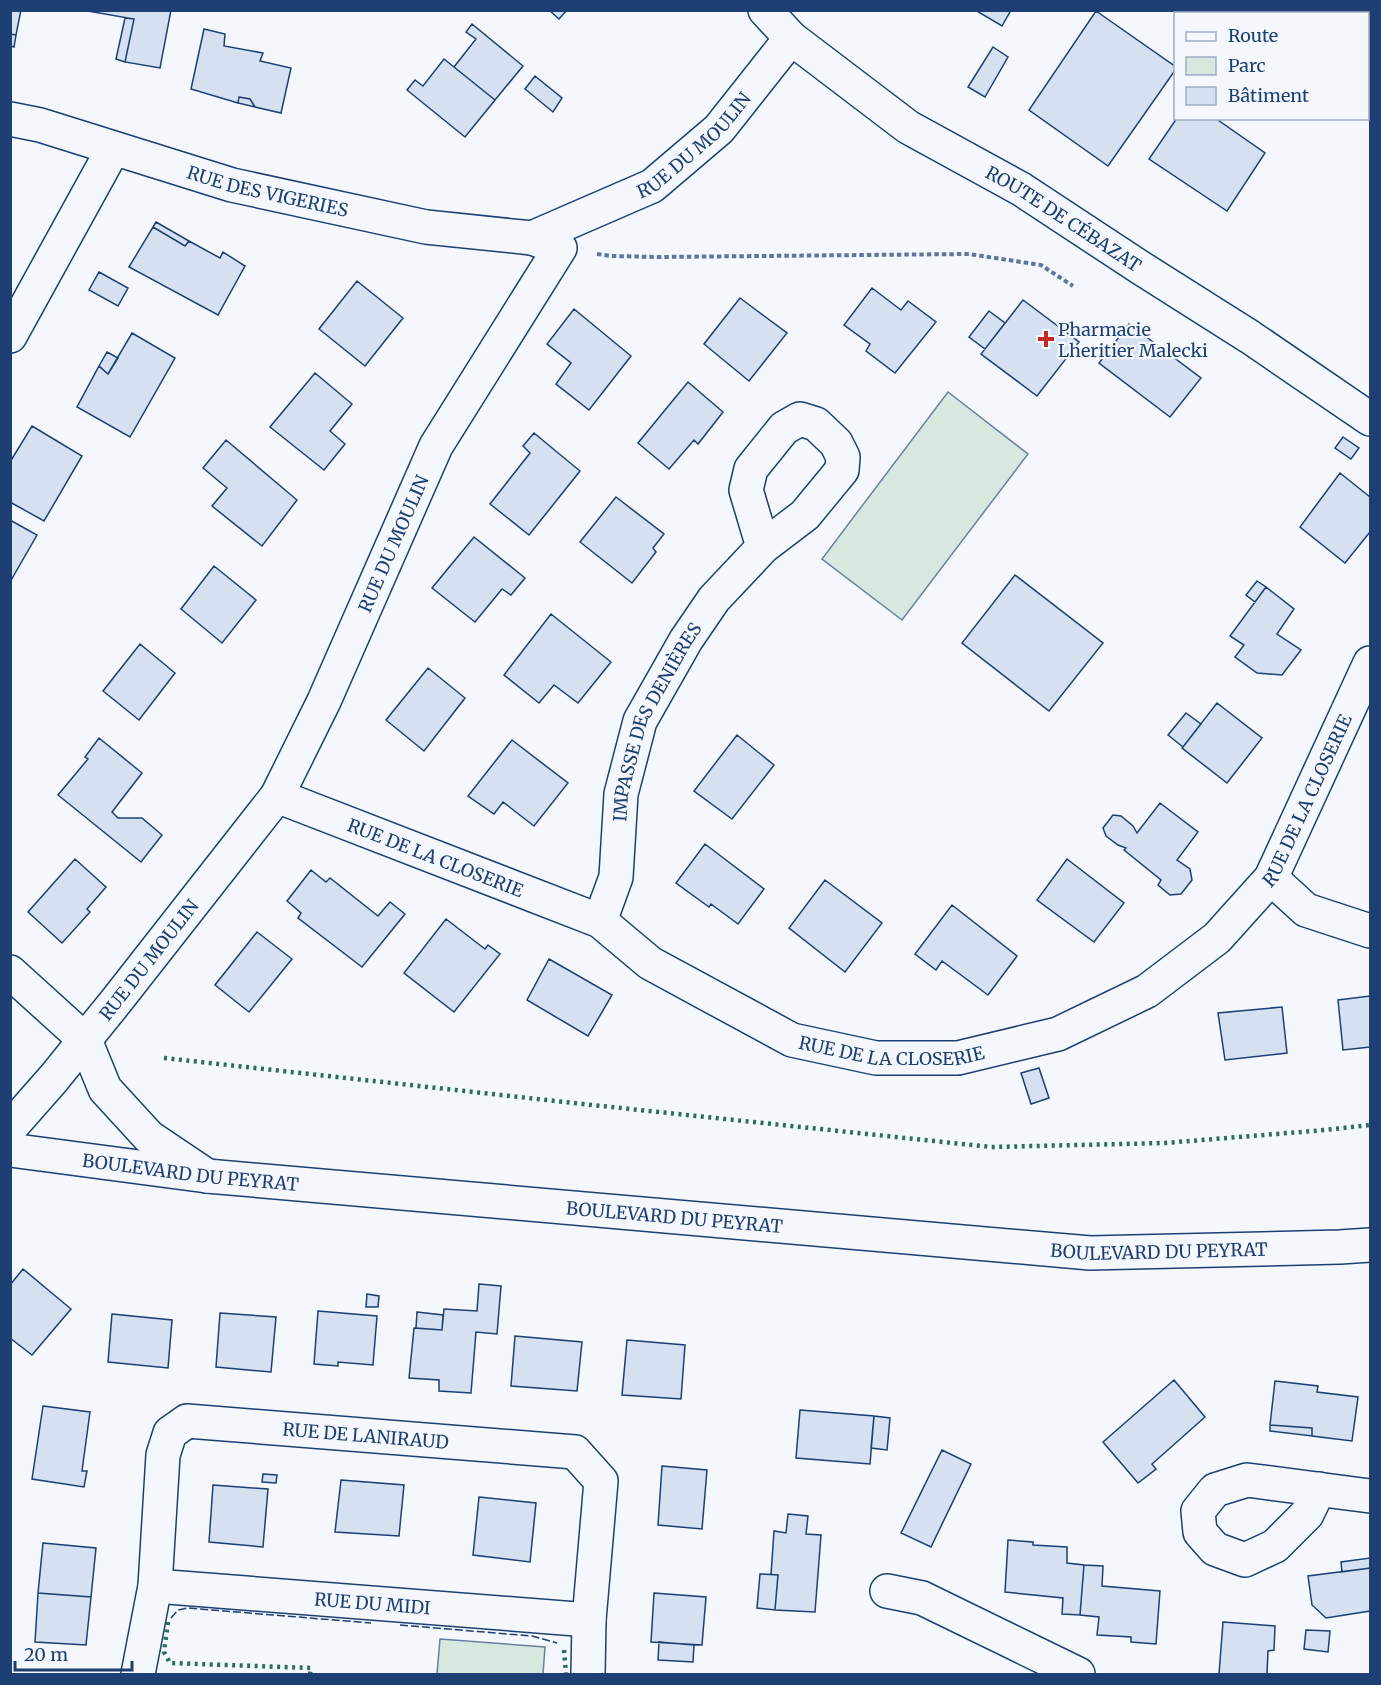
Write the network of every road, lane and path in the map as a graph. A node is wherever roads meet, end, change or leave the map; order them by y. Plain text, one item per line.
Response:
1 (765, 10) edge
2 (791, 38) junction
3 (10, 119) edge
4 (113, 149) junction
5 (546, 243) junction
6 (1073, 286) dead end
7 (10, 336) edge
8 (1371, 419) edge
9 (763, 547) dead end
10 (1371, 663) edge
11 (277, 796) junction
12 (1271, 878) junction
13 (600, 921) junction
14 (1371, 931) edge
15 (10, 972) edge
16 (85, 1040) junction
17 (10, 1128) edge
18 (10, 1150) edge
19 (207, 1176) junction
20 (1360, 1244) edge
21 (1319, 1489) dead end
22 (1371, 1496) edge
23 (155, 1586) junction
24 (887, 1591) dead end
25 (589, 1620) junction
26 (138, 1674) edge
27 (588, 1674) edge
28 (1078, 1674) edge

1 - 2 street, ROUTE DE CÉBAZAT
2 - 5 street, RUE DU MOULIN
2 - 8 street, ROUTE DE CÉBAZAT
3 - 4 street, RUE DES VIGERIES
4 - 5 street, RUE DES VIGERIES
4 - 7 street
5 - 6 path
5 - 11 street, RUE DU MOULIN
9 - 13 street, IMPASSE DES DENIÈRES
10 - 12 street, RUE DE LA CLOSERIE
11 - 13 street, RUE DE LA CLOSERIE
11 - 16 street, RUE DU MOULIN
12 - 13 street, RUE DE LA CLOSERIE
12 - 14 street
15 - 16 street
16 - 17 street, RUE DU MOULIN
16 - 19 street
18 - 19 street, BOULEVARD DU PEYRAT
19 - 20 street, BOULEVARD DU PEYRAT
21 - 22 street
23 - 25 street, RUE DU MIDI
23 - 25 street, RUE DE LANIRAUD
23 - 26 street, RUE DE LANIRAUD
24 - 28 street
25 - 27 street, RUE DE LANIRAUD

